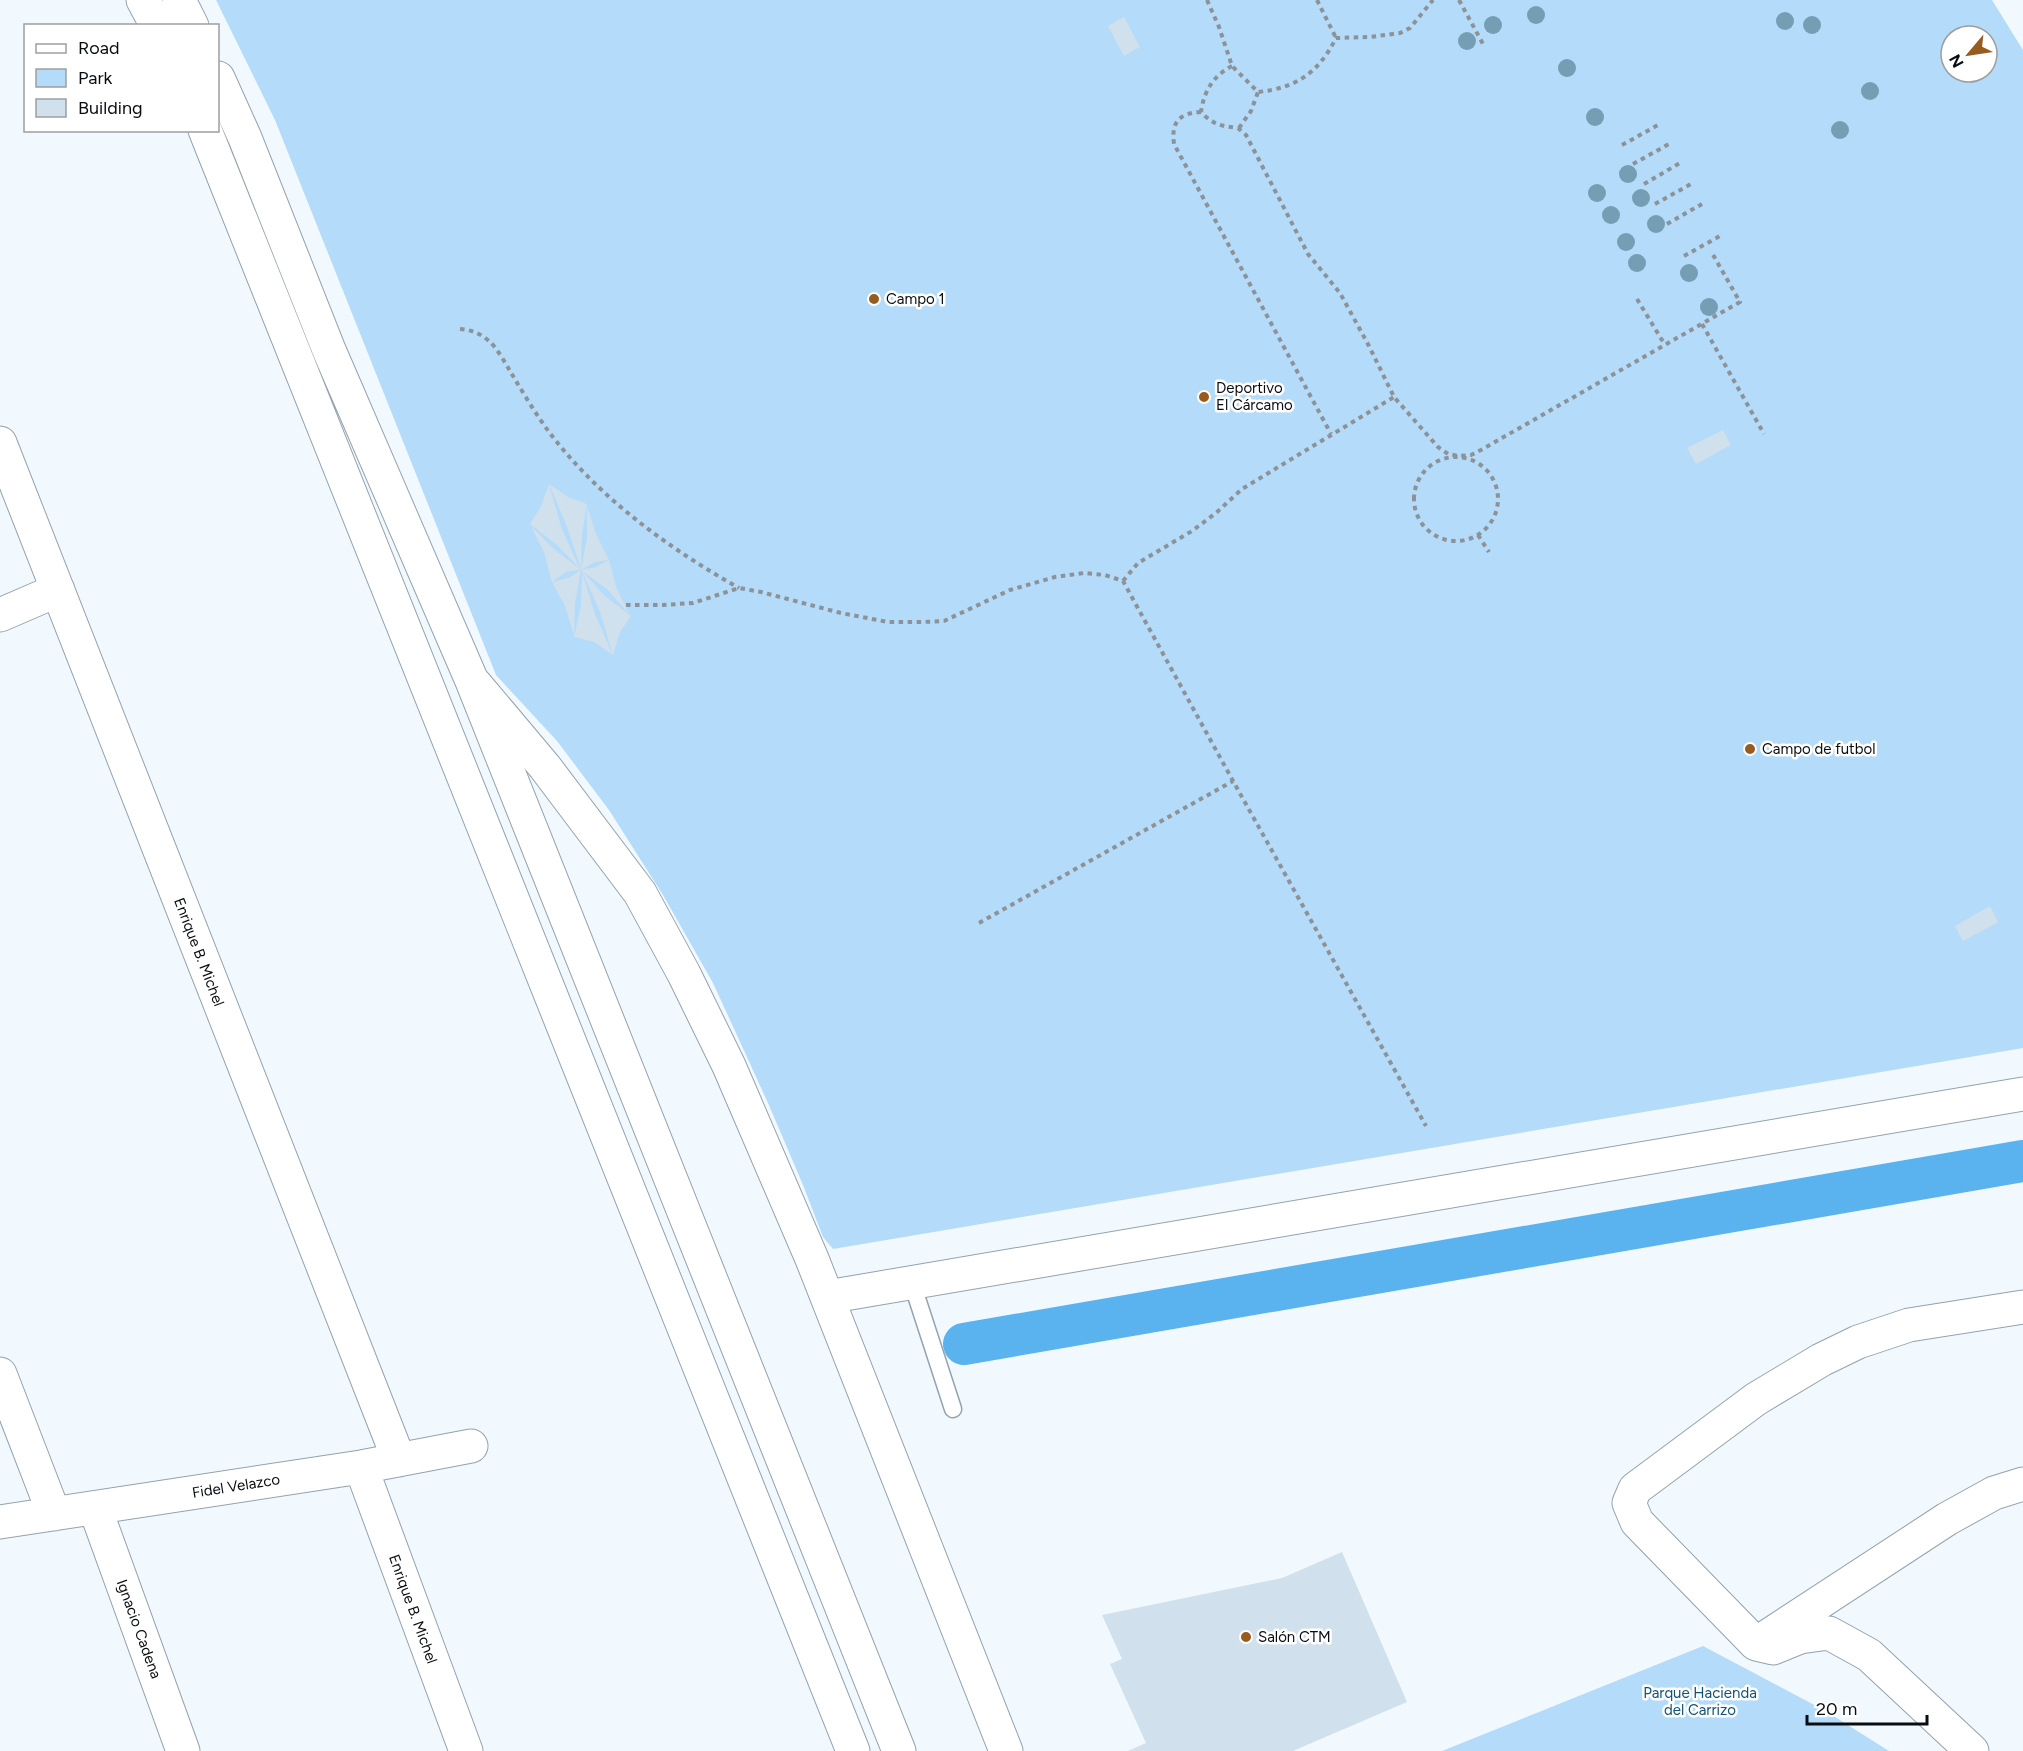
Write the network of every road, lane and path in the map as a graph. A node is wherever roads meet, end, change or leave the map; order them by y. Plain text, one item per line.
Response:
1 (143, 0) edge
2 (179, 0) edge
3 (1207, 0) edge
4 (1317, 0) edge
5 (1433, 0) edge
6 (1459, 0) edge
7 (156, 24) edge
8 (191, 24) edge
9 (1336, 38) junction
10 (1483, 44) dead end
11 (1232, 66) junction
12 (219, 80) edge
13 (1258, 92) junction
14 (1201, 112) junction
15 (1658, 124) dead end
16 (1238, 128) junction
17 (206, 132) edge
18 (1669, 144) dead end
19 (1622, 145) dead end
20 (1633, 164) dead end
21 (1680, 164) dead end
22 (1691, 183) dead end
23 (1644, 184) dead end
24 (1655, 204) dead end
25 (1702, 204) dead end
26 (1667, 224) dead end
27 (1720, 236) dead end
28 (1712, 253) dead end
29 (1684, 256) dead end
30 (1637, 298) dead end
31 (1702, 324) junction
32 (460, 329) dead end
33 (1665, 345) junction
34 (1394, 397) junction
35 (1331, 434) junction
36 (1764, 434) dead end
37 (0, 443) edge
38 (1459, 456) junction
39 (1478, 535) junction
40 (1489, 552) dead end
41 (1123, 581) junction
42 (739, 588) junction
43 (58, 590) junction
44 (626, 605) dead end
45 (0, 615) edge
46 (472, 681) junction
47 (1233, 782) junction
48 (979, 923) dead end
49 (2023, 1094) edge
50 (1426, 1125) dead end
51 (912, 1283) junction
52 (827, 1298) junction
53 (2023, 1307) edge
54 (0, 1374) edge
55 (953, 1408) dead end
56 (471, 1446) dead end
57 (399, 1460) junction
58 (360, 1467) junction
59 (2023, 1484) edge
60 (95, 1508) junction
61 (54, 1514) junction
62 (0, 1522) edge
63 (1756, 1644) junction
64 (183, 1751) edge
65 (466, 1751) edge
66 (854, 1751) edge
67 (899, 1751) edge
68 (1006, 1751) edge
69 (1972, 1751) edge

1 - 7 street
2 - 8 street
3 - 11 path
4 - 9 path
5 - 9 path
6 - 10 path
9 - 13 path
11 - 13 path
11 - 14 path
12 - 46 street
13 - 16 path
14 - 16 path
14 - 35 path
15 - 19 path
16 - 34 path
17 - 66 street
18 - 20 path
21 - 23 path
22 - 24 path
25 - 26 path
27 - 29 path
28 - 31 path
30 - 33 path
31 - 33 path
31 - 36 path
32 - 42 path
33 - 38 path
34 - 35 path
34 - 38 path
35 - 41 path
37 - 43 street, Enrique B. Michel
38 - 39 path
38 - 39 path
39 - 40 path
41 - 42 path
41 - 47 path
42 - 44 path
43 - 45 street
43 - 57 street, Enrique B. Michel
46 - 52 street
46 - 67 street
47 - 48 path
47 - 50 path
49 - 51 street
51 - 52 street
51 - 55 lane
52 - 68 street
53 - 63 street
54 - 61 street
56 - 57 street, Fidel Velazco
57 - 58 street, Fidel Velazco
58 - 60 street, Fidel Velazco
58 - 65 street, Enrique B. Michel
59 - 63 street
60 - 61 street, Fidel Velazco
60 - 64 street, Ignacio Cadena
61 - 62 street, Fidel Velazco
63 - 69 street

